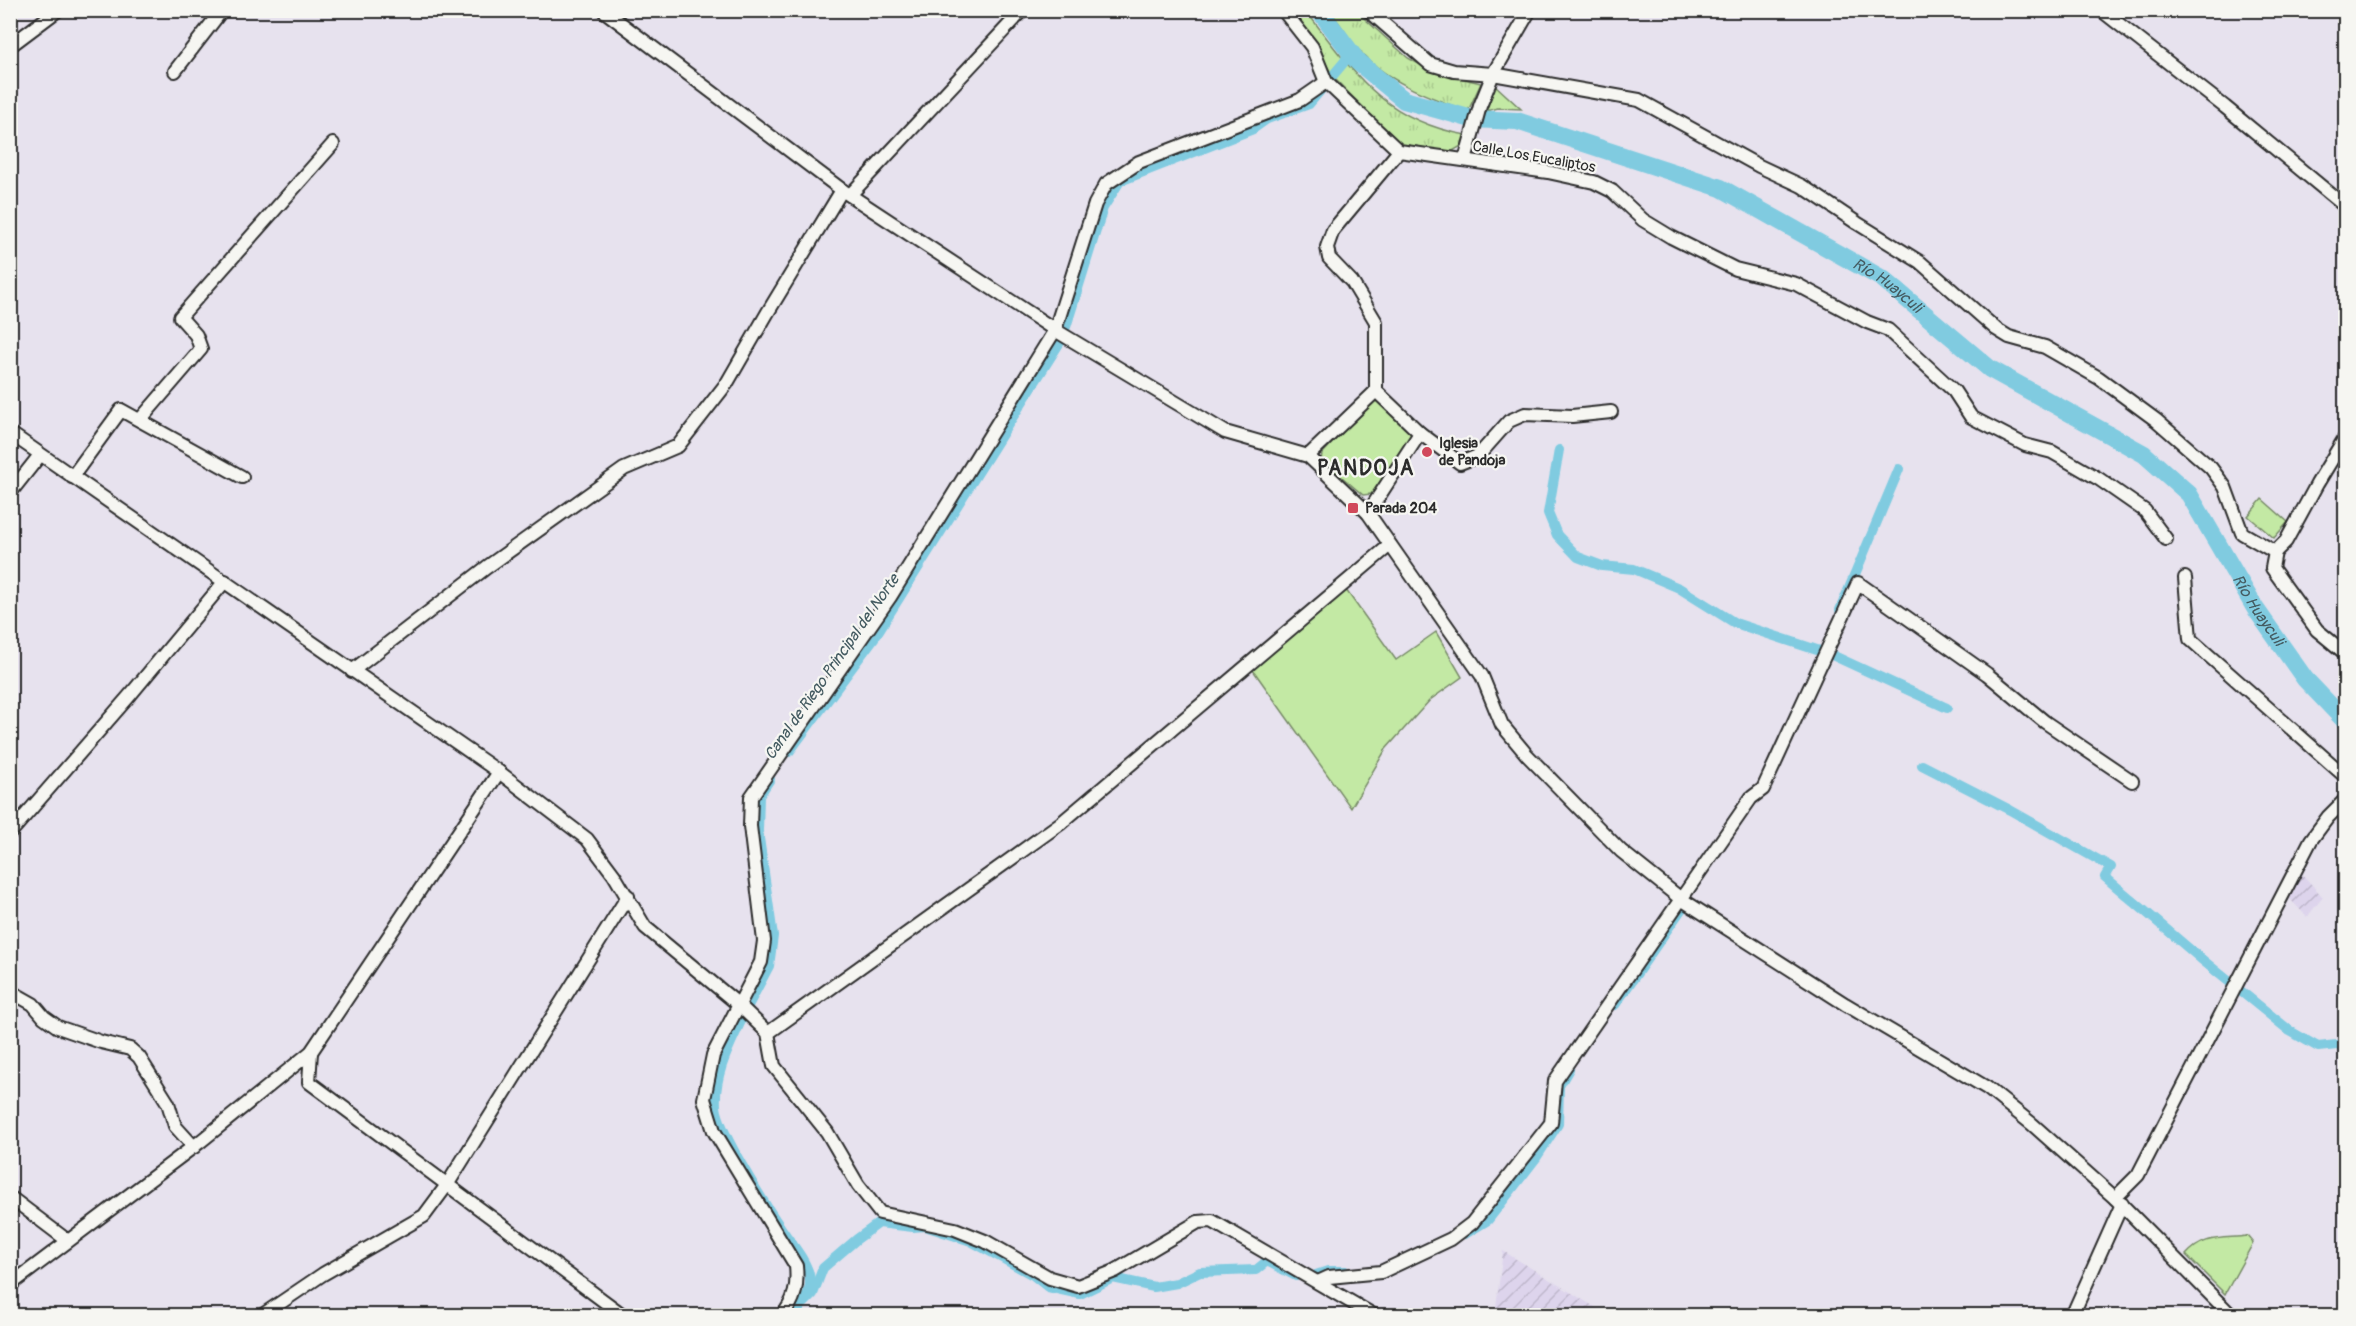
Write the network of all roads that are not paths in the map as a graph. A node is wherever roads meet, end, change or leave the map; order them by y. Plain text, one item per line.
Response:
1 (58, 10) edge
2 (222, 10) edge
3 (603, 10) edge
4 (1023, 10) edge
5 (1283, 10) edge
6 (1368, 10) edge
7 (1530, 10) edge
8 (2101, 10) edge
9 (10, 45) edge
10 (175, 71) dead end
11 (1492, 74) junction
12 (1326, 82) junction
13 (333, 144) dead end
14 (1399, 151) junction
15 (1465, 160) junction
16 (846, 193) junction
17 (2346, 207) edge
18 (1055, 330) junction
19 (1376, 391) junction
20 (1611, 412) dead end
21 (140, 420) junction
22 (10, 433) edge
23 (1420, 433) junction
24 (2346, 436) edge
25 (40, 455) junction
26 (1308, 456) junction
27 (72, 477) junction
28 (242, 477) dead end
29 (10, 493) edge
30 (1368, 513) junction
31 (2166, 539) dead end
32 (1390, 545) junction
33 (2275, 552) junction
34 (2185, 578) dead end
35 (225, 581) junction
36 (2346, 654) edge
37 (352, 670) junction
38 (499, 772) junction
39 (2346, 777) edge
40 (2132, 781) dead end
41 (2346, 799) edge
42 (10, 833) edge
43 (628, 896) junction
44 (1681, 899) junction
45 (10, 991) edge
46 (739, 1005) junction
47 (768, 1033) junction
48 (311, 1052) junction
49 (194, 1147) junction
50 (447, 1185) junction
51 (10, 1197) edge
52 (2118, 1201) junction
53 (68, 1242) junction
54 (1318, 1282) junction
55 (10, 1285) edge
56 (261, 1316) edge
57 (624, 1316) edge
58 (782, 1316) edge
59 (1376, 1316) edge
60 (2072, 1316) edge
61 (2232, 1316) edge

1 - 9 street
2 - 10 street
3 - 16 street
4 - 16 street
5 - 12 street
6 - 11 street
7 - 11 street
8 - 17 street
11 - 15 street
11 - 33 street
12 - 14 street
12 - 18 street
13 - 21 street
14 - 15 street, Calle Los Eucaliptos
14 - 19 street
15 - 31 street, Calle Los Eucaliptos
16 - 18 street
16 - 37 street
18 - 26 street
18 - 46 street
19 - 23 street
19 - 26 street
20 - 23 street
21 - 27 street
21 - 28 street
22 - 25 street
23 - 30 street
24 - 33 street
25 - 27 street
25 - 29 street
26 - 30 street
27 - 35 street
30 - 32 street
32 - 44 street
32 - 47 street
33 - 36 street
34 - 39 street
35 - 37 street
35 - 42 street
37 - 38 street
38 - 43 street
38 - 48 street
40 - 44 street
41 - 52 street
43 - 46 street
43 - 50 street
44 - 52 street
44 - 54 street
45 - 49 street
46 - 47 street
46 - 58 street
47 - 54 street
48 - 49 street
48 - 50 street
49 - 53 street
50 - 56 street
50 - 57 street
51 - 53 street
52 - 60 street
52 - 61 street
53 - 55 street
54 - 59 street

